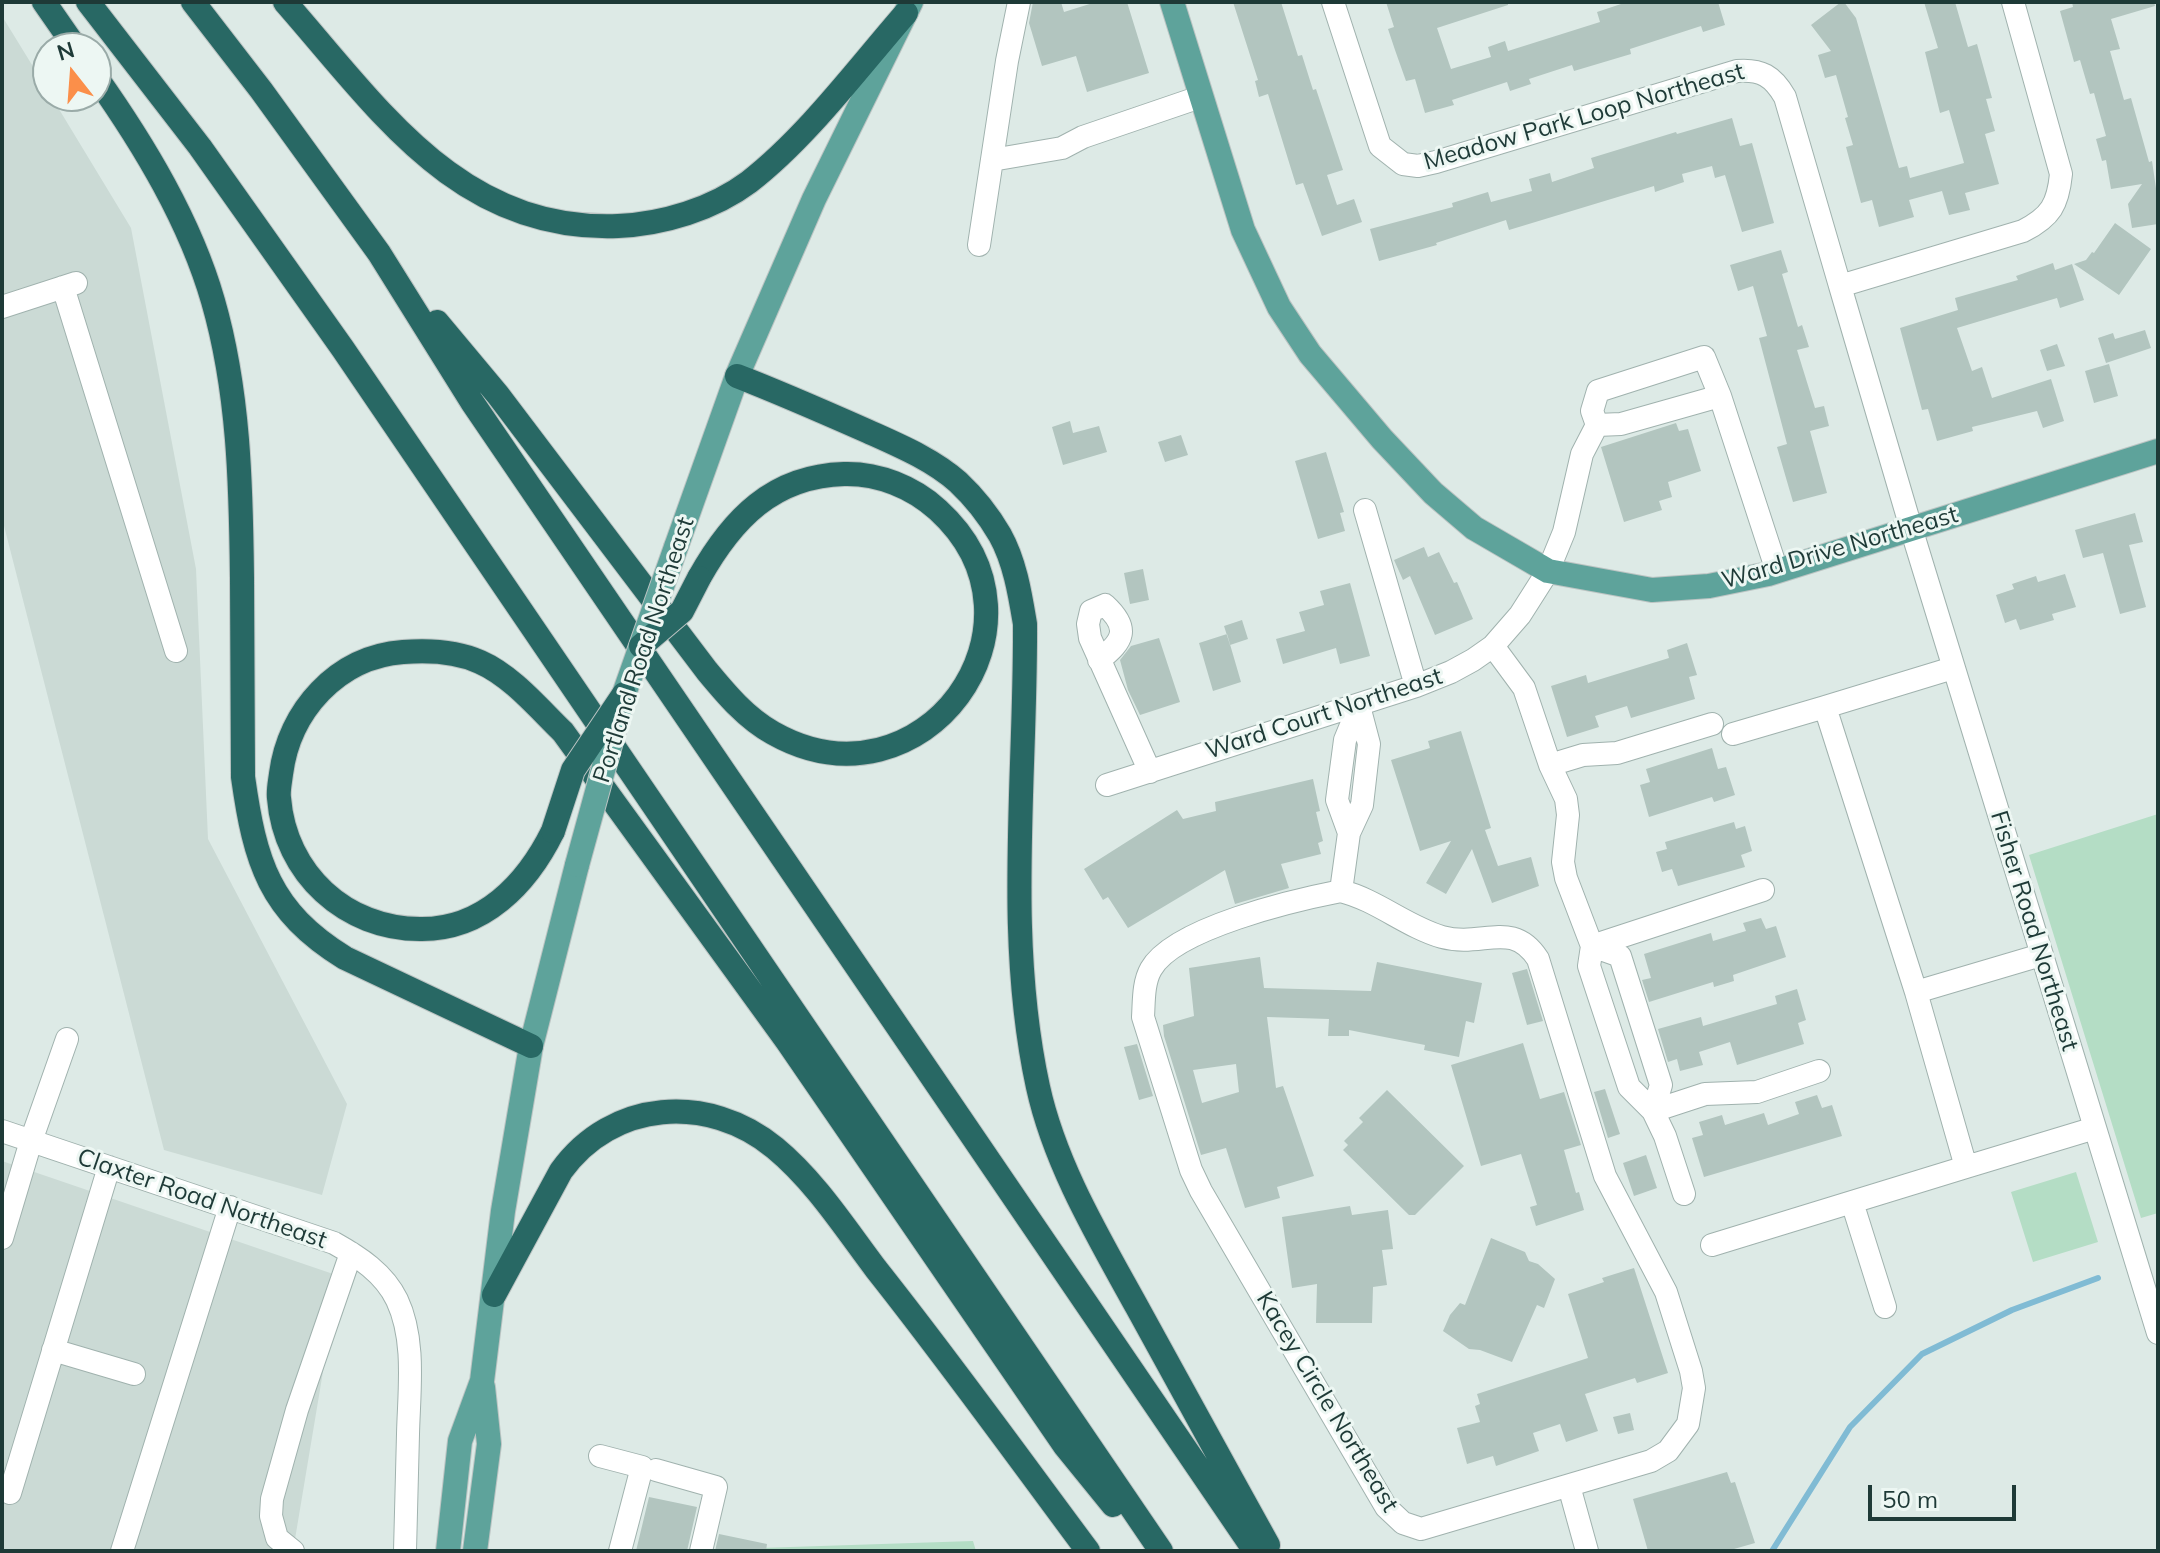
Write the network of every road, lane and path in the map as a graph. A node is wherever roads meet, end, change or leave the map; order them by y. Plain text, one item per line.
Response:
1 (44, 2) edge
2 (88, 2) edge
3 (193, 2) edge
4 (285, 2) edge
5 (1019, 2) edge
6 (1172, 2) edge
7 (1333, 2) edge
8 (2013, 2) edge
9 (912, 6) edge
10 (65, 32) edge
11 (1200, 97) junction
12 (112, 102) edge
13 (992, 160) junction
14 (979, 245) dead end
15 (379, 253) junction
16 (1840, 286) junction
17 (2, 307) edge
18 (737, 376) junction
19 (1720, 396) junction
20 (1597, 425) junction
21 (2158, 451) edge
22 (1365, 510) dead end
23 (1911, 528) junction
24 (1548, 571) junction
25 (1777, 571) junction
26 (641, 646) junction
27 (1493, 646) junction
28 (176, 651) dead end
29 (1099, 660) dead end
30 (1953, 668) junction
31 (1416, 686) junction
32 (624, 694) junction
33 (1359, 706) junction
34 (1825, 707) junction
35 (1712, 724) dead end
36 (1733, 734) dead end
37 (1550, 765) junction
38 (1150, 772) junction
39 (1107, 785) dead end
40 (1763, 890) dead end
41 (1341, 891) junction
42 (1592, 946) junction
43 (2041, 955) junction
44 (1916, 992) junction
45 (67, 1039) dead end
46 (531, 1046) junction
47 (1819, 1071) dead end
48 (1653, 1111) junction
49 (2095, 1128) junction
50 (2, 1131) edge
51 (31, 1141) junction
52 (109, 1167) junction
53 (1966, 1167) junction
54 (1684, 1194) dead end
55 (1852, 1202) junction
56 (230, 1207) junction
57 (2, 1238) edge
58 (1712, 1245) dead end
59 (351, 1253) junction
60 (494, 1295) junction
61 (1885, 1307) dead end
62 (2158, 1333) edge
63 (53, 1350) junction
64 (134, 1374) dead end
65 (482, 1381) junction
66 (600, 1456) dead end
67 (656, 1470) dead end
68 (1569, 1486) junction
69 (10, 1493) dead end
70 (122, 1551) edge
71 (293, 1551) edge
72 (405, 1551) edge
73 (448, 1551) edge
74 (475, 1551) edge
75 (620, 1551) edge
76 (701, 1551) edge
77 (1088, 1551) edge
78 (1150, 1551) edge
79 (1161, 1551) edge
80 (1255, 1551) edge
81 (1271, 1551) edge
82 (1587, 1551) edge

1 - 10 highway
2 - 79 highway
3 - 15 highway
4 - 9 highway
5 - 13 street
6 - 11 main road, Ward Drive Northeast
7 - 16 street, Meadow Park Loop Northeast
8 - 16 street
9 - 18 main road, Portland Road Northeast
11 - 13 street
11 - 24 main road, Ward Drive Northeast
12 - 46 highway
13 - 14 street
15 - 26 highway, bridge
15 - 80 highway
16 - 23 street, Meadow Park Loop Northeast
17 - 28 street
18 - 26 main road, Portland Road Northeast, bridge
18 - 81 highway
19 - 20 street
19 - 20 street, Ward Court Northeast
19 - 25 street
20 - 24 street, Ward Court Northeast
21 - 23 main road, Ward Drive Northeast
22 - 31 street
23 - 25 main road, Ward Drive Northeast
23 - 30 street, Fisher Road Northeast
24 - 25 main road, Ward Drive Northeast
24 - 27 street, Ward Court Northeast
26 - 32 main road, Portland Road Northeast, bridge
27 - 31 street, Ward Court Northeast
27 - 37 street
29 - 38 street
30 - 34 street
30 - 43 street, Fisher Road Northeast
31 - 33 street, Ward Court Northeast
32 - 46 main road, Portland Road Northeast, bridge
32 - 78 highway, bridge
33 - 38 street, Ward Court Northeast
33 - 41 street
34 - 36 street
34 - 44 street
35 - 37 street
37 - 42 street
38 - 39 street, Ward Court Northeast
40 - 42 street
41 - 68 street, Kacey Circle Northeast
41 - 68 street, Kacey Circle Northeast
42 - 48 street
42 - 48 street
43 - 44 street
43 - 49 street, Fisher Road Northeast
44 - 53 street
45 - 51 street
46 - 60 main road, Portland Road Northeast
47 - 48 street
48 - 54 street
49 - 53 street
49 - 62 street, Fisher Road Northeast
50 - 51 street, Claxter Road Northeast
51 - 52 street, Claxter Road Northeast
51 - 57 street
52 - 56 street, Claxter Road Northeast
52 - 63 street
53 - 55 street
55 - 58 street
55 - 61 street
56 - 59 street, Claxter Road Northeast
56 - 70 street
59 - 71 street
59 - 72 street, Claxter Road Northeast
60 - 65 main road, Portland Road Northeast
60 - 77 highway
63 - 64 street
63 - 69 street
65 - 73 main road, Portland Road Northeast
65 - 74 main road, Portland Road Northeast
66 - 75 street
67 - 76 street
68 - 82 street

